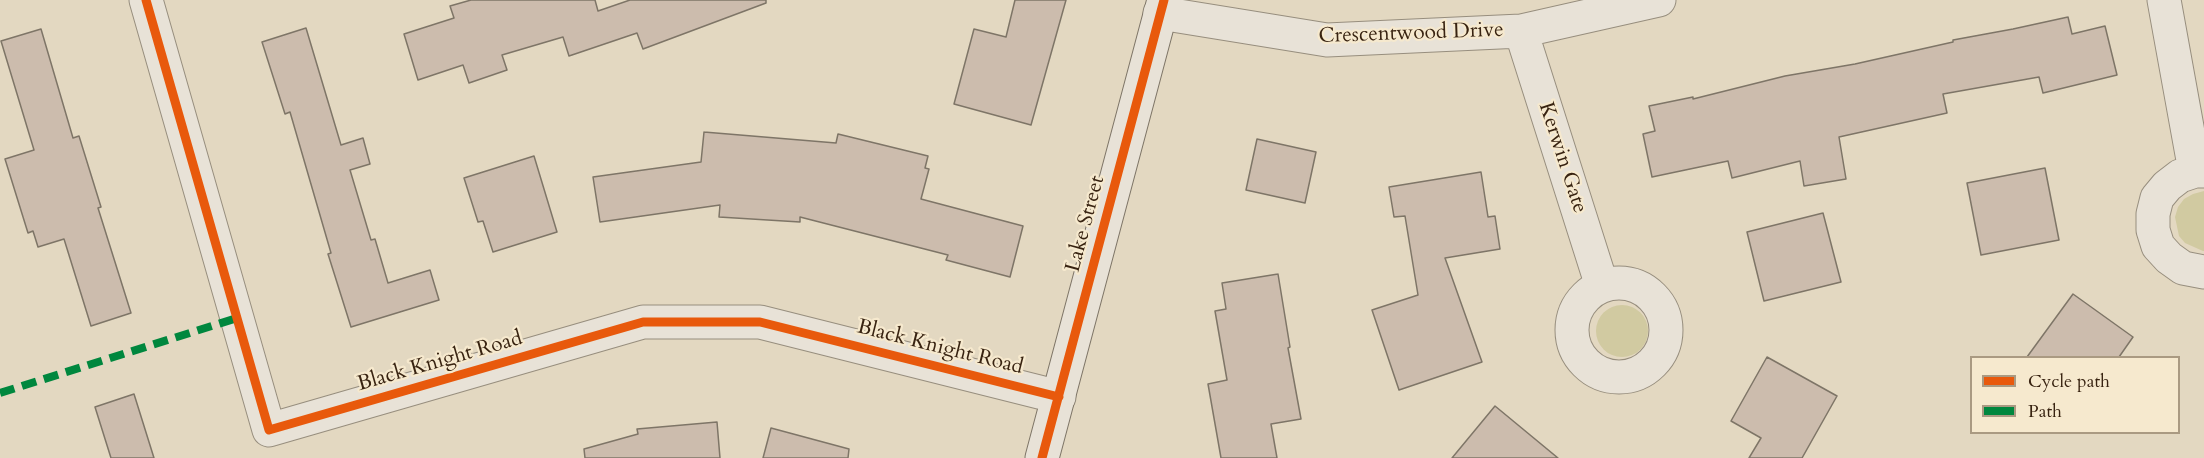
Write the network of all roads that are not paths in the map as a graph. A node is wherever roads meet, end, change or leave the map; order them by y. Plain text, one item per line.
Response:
1 (1659, 0) edge
2 (2164, 0) edge
3 (155, 3) edge
4 (1162, 7) edge
5 (1521, 31) junction
6 (2200, 171) edge
7 (2204, 272) edge
8 (1602, 286) dead end
9 (1059, 397) junction
10 (1042, 458) edge

1 - 5 street, Crescentwood Drive
2 - 6 street
3 - 9 street, Black Knight Road
4 - 5 street, Crescentwood Drive
4 - 9 street, Lake Street
5 - 8 street, Kerwin Gate
6 - 7 street
9 - 10 street, Lake Street

